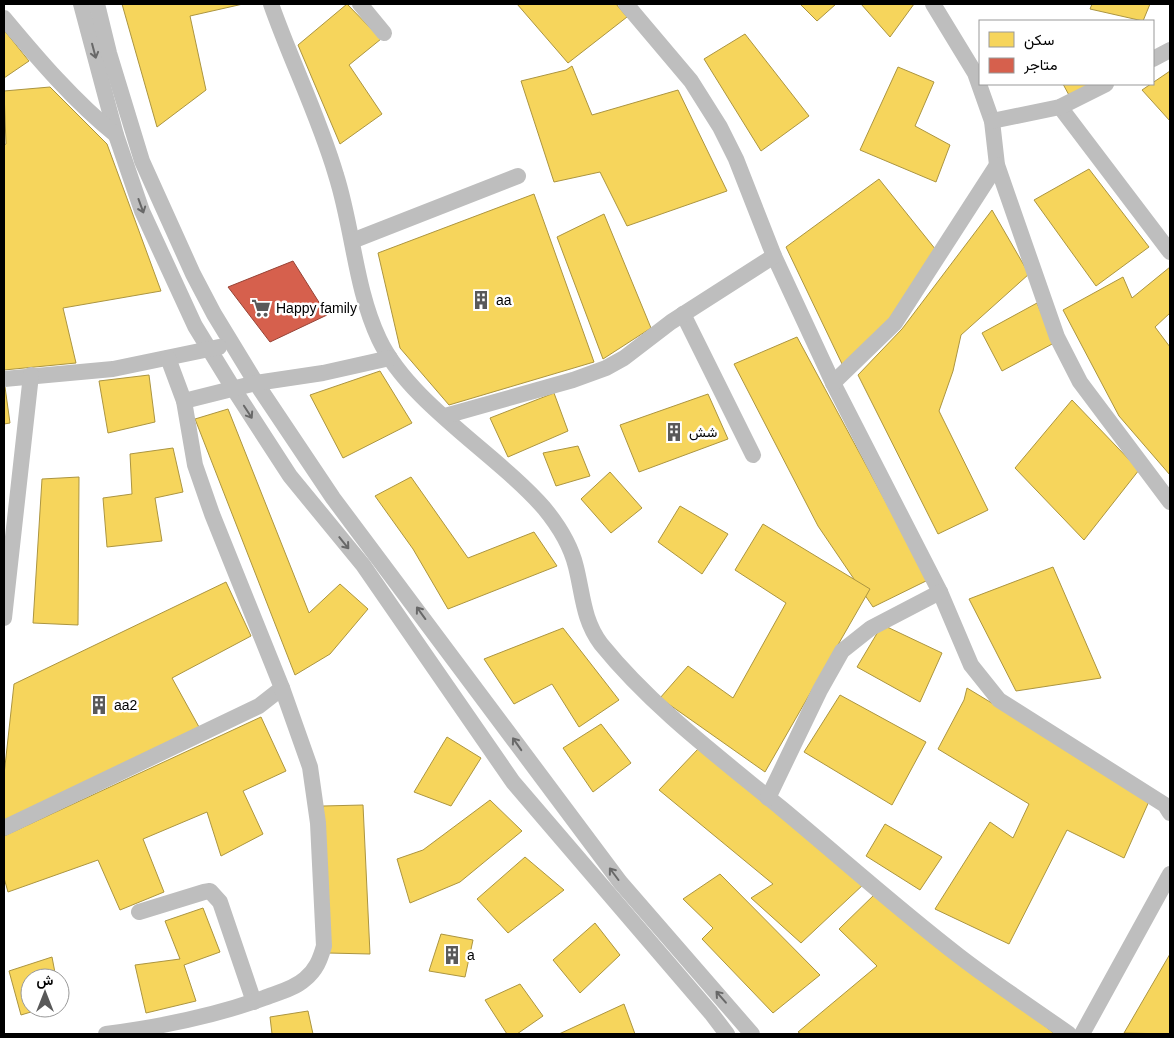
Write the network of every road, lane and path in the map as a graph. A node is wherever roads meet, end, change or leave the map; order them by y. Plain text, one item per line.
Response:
1 (81, 4) edge
2 (97, 4) edge
3 (271, 4) edge
4 (360, 4) edge
5 (626, 4) edge
6 (932, 4) edge
7 (4, 18) edge
8 (384, 33) dead end
9 (1170, 50) edge
10 (1154, 58) edge
11 (979, 84) edge
12 (979, 85) edge
13 (1104, 85) edge
14 (1060, 107) junction
15 (992, 121) junction
16 (116, 136) junction
17 (997, 164) junction
18 (518, 176) dead end
19 (170, 224) junction
20 (151, 231) junction
21 (352, 241) junction
22 (1170, 252) edge
23 (774, 256) junction
24 (684, 314) junction
25 (232, 344) junction
26 (210, 349) junction
27 (168, 358) junction
28 (390, 358) junction
29 (31, 375) junction
30 (4, 379) edge
31 (256, 382) junction
32 (833, 383) junction
33 (233, 388) junction
34 (184, 401) junction
35 (445, 416) junction
36 (753, 455) dead end
37 (1170, 502) edge
38 (940, 592) junction
39 (4, 618) edge
40 (282, 688) junction
41 (768, 798) junction
42 (1170, 813) edge
43 (4, 828) edge
44 (1170, 874) edge
45 (139, 912) dead end
46 (254, 1002) junction
47 (106, 1034) edge
48 (726, 1034) edge
49 (752, 1034) edge
50 (1069, 1034) edge
51 (1082, 1034) edge

1 -> 16 street
2 - 19 street
3 - 21 street
4 - 8 street
5 - 23 street
6 - 11 street
7 - 16 street
9 - 10 street
12 - 15 street
13 - 14 street
14 - 15 street
14 - 22 street
15 - 17 street
16 -> 20 street
17 - 32 street
17 - 37 street
18 - 21 street
19 - 20 street
19 - 25 street
20 - 26 street
21 - 28 street
23 - 24 street
23 - 32 street
24 - 35 street
24 - 36 street
25 - 26 street
25 - 31 street
26 - 27 street
26 - 33 street
27 - 29 street
27 - 34 street
28 - 31 street
28 - 35 street
29 - 30 street
29 - 39 street
31 - 33 street
49 -> 31 street
32 - 38 street
33 - 34 street
33 -> 48 street
34 - 40 street
35 - 41 street
38 - 41 street
38 - 42 street
40 - 43 street
40 - 46 street
41 - 50 street
44 - 51 street
45 - 46 street
46 - 47 street

